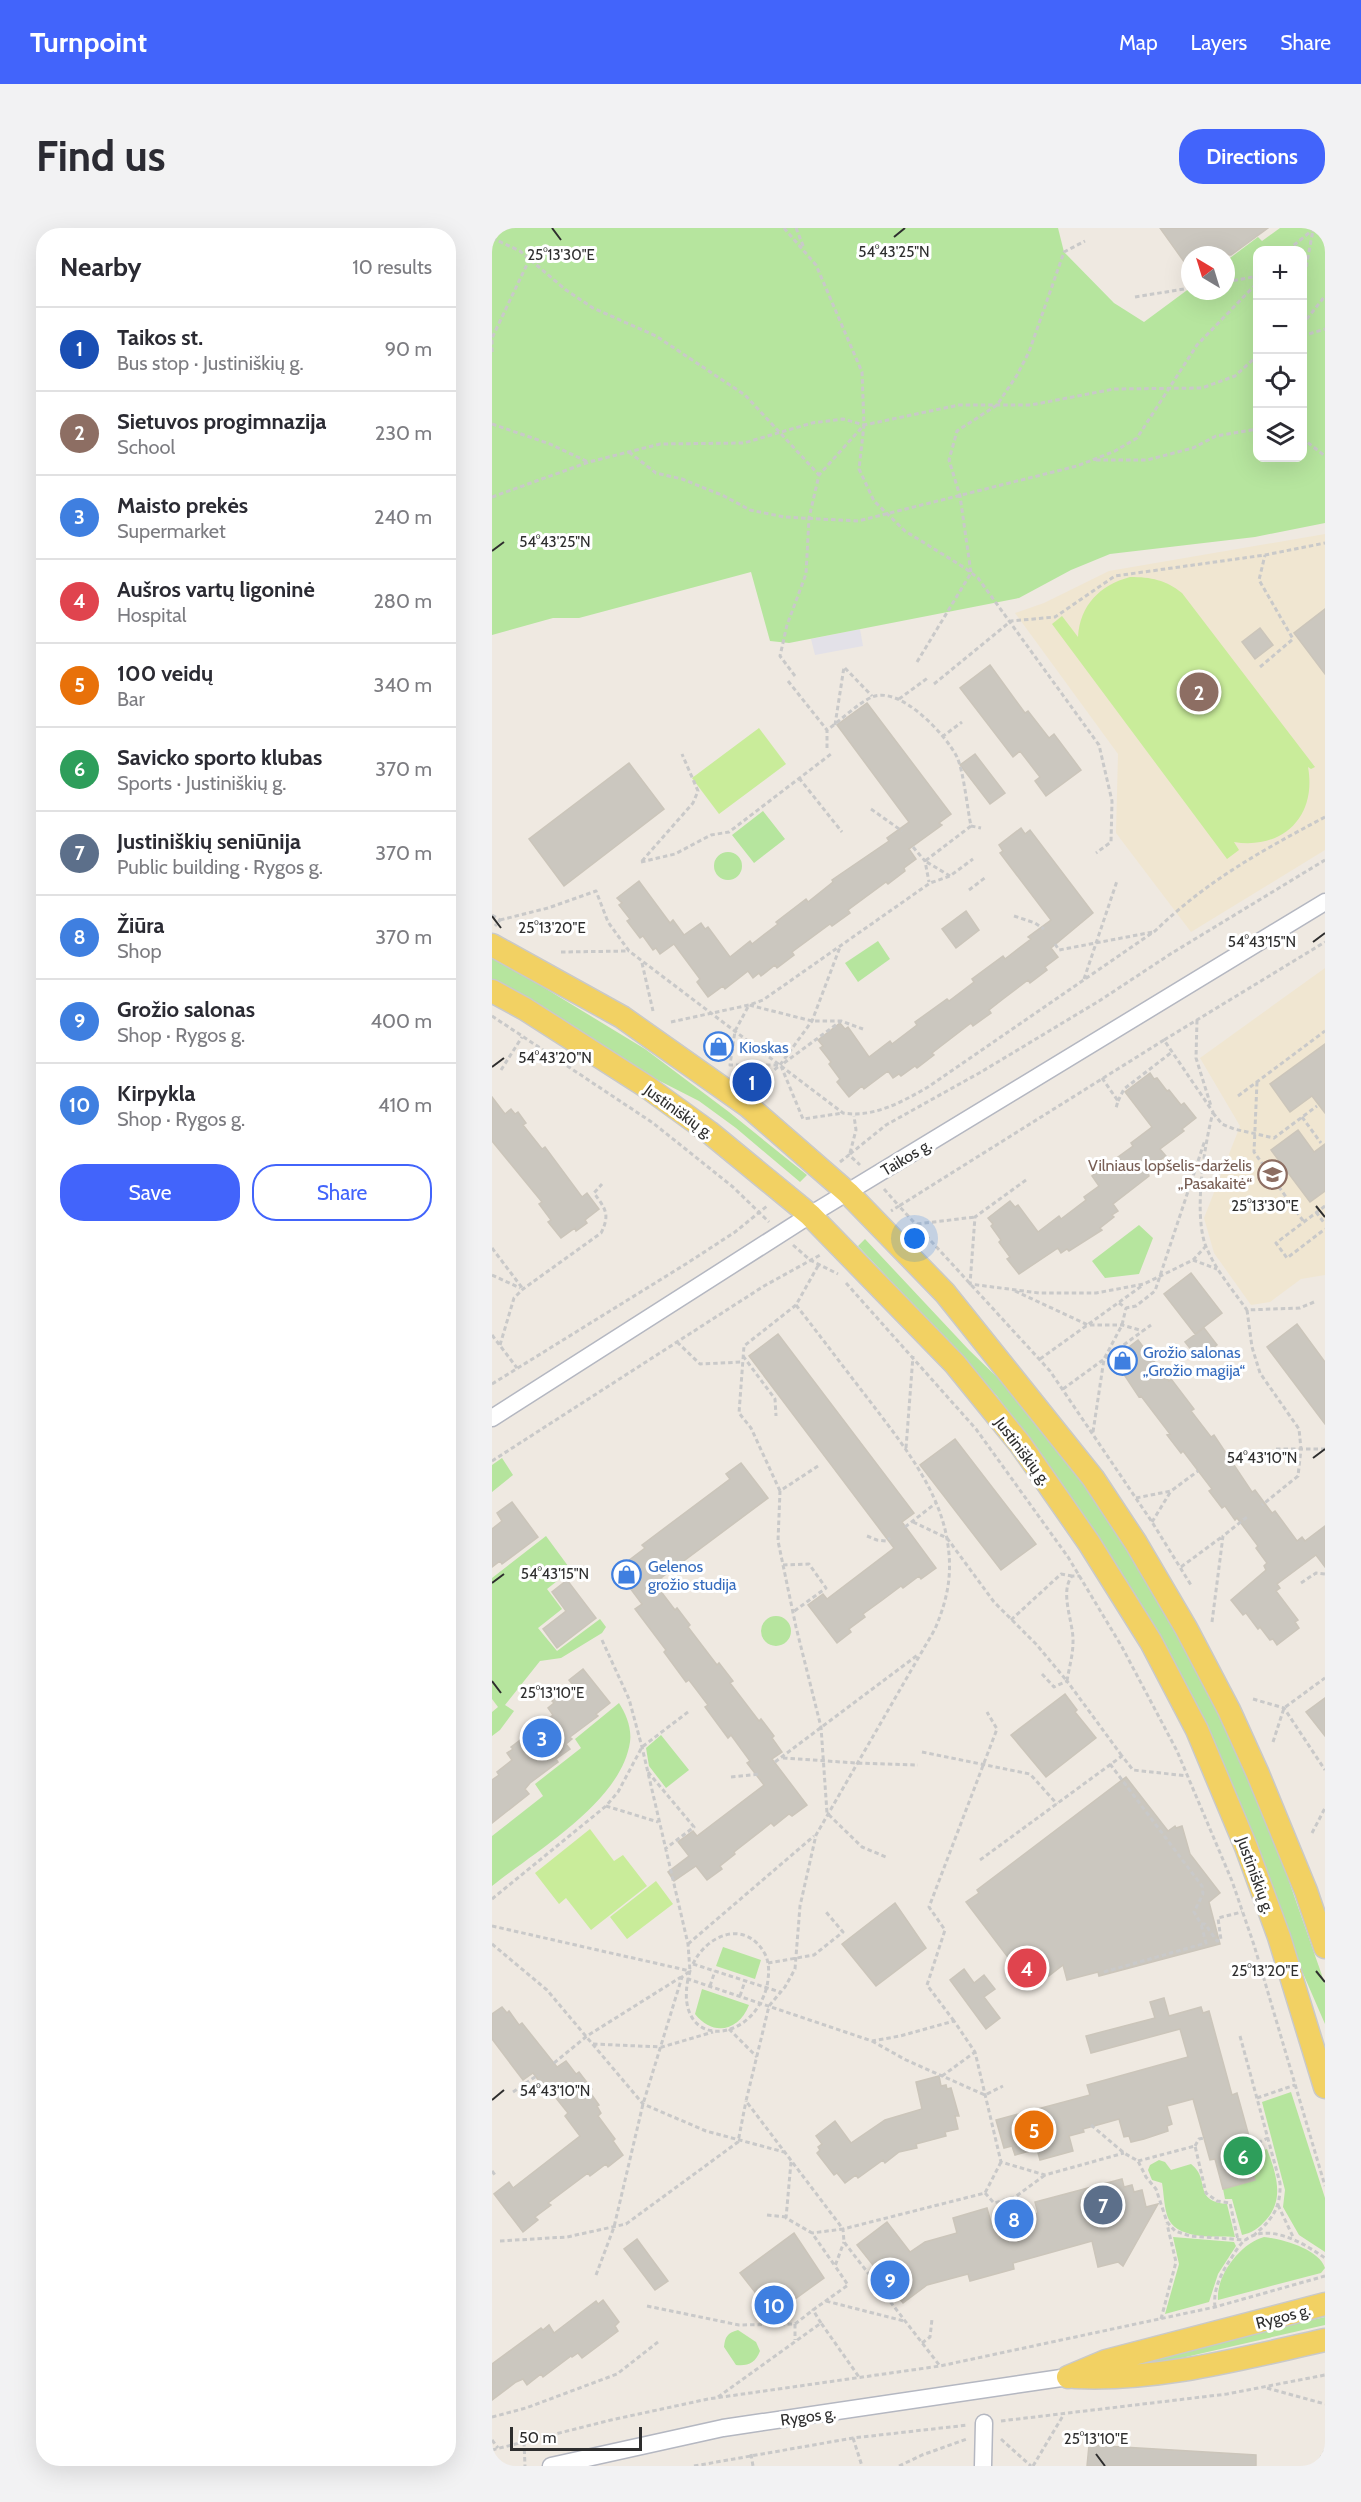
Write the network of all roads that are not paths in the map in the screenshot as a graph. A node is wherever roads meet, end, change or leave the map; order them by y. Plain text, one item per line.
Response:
1 (1325, 902) edge
2 (492, 945) edge
3 (492, 991) edge
4 (848, 1193) junction
5 (810, 1215) junction
6 (492, 1418) edge
7 (1325, 1947) edge
8 (1325, 2087) edge
9 (1325, 2304) edge
10 (1325, 2340) edge
11 (1068, 2377) junction
12 (984, 2427) road end
13 (551, 2466) edge
14 (983, 2466) edge

1 - 4 street, Taikos g.
2 - 4 main road
3 - 5 main road, Justiniškių g.
4 - 5 street, Taikos g.
4 - 7 main road
5 - 6 street, Taikos g.
5 - 8 main road, Justiniškių g.
9 - 11 main road, Rygos g.
10 - 11 main road, Rygos g.
11 - 13 street, Rygos g.
12 - 14 street

